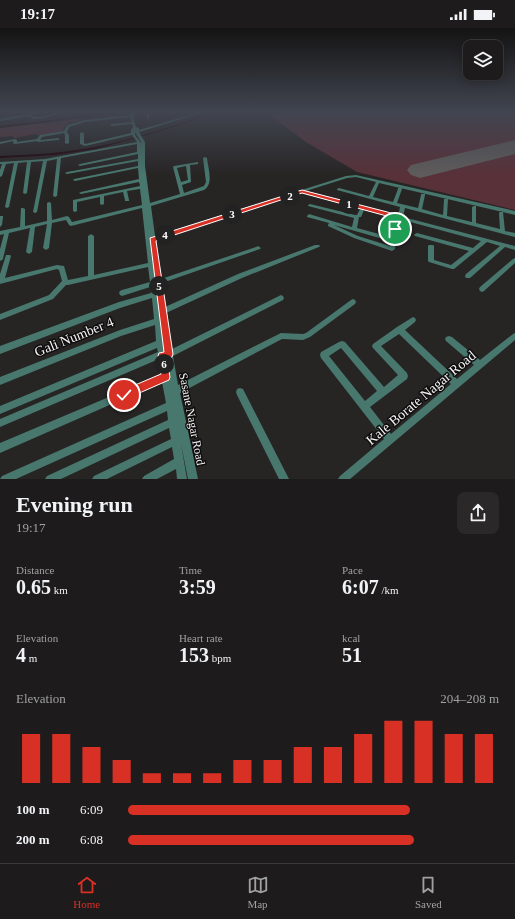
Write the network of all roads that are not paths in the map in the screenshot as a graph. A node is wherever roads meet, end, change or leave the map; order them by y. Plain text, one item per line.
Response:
1 (59, 133) edge
2 (66, 133) edge
3 (82, 133) edge
4 (135, 133) edge
5 (147, 133) edge
6 (137, 137) junction
7 (58, 139) dead end
8 (39, 140) junction
9 (0, 143) edge
10 (67, 143) dead end
11 (59, 157) junction
12 (205, 158) dead end
13 (141, 159) junction
14 (44, 160) junction
15 (29, 161) junction
16 (2, 163) edge
17 (16, 163) junction
18 (197, 163) dead end
19 (80, 164) dead end
20 (188, 165) junction
21 (67, 173) dead end
22 (0, 176) edge
23 (75, 180) dead end
24 (141, 183) junction
25 (377, 183) dead end
26 (179, 184) junction
27 (339, 189) dead end
28 (400, 189) dead end
29 (125, 190) junction
30 (81, 192) dead end
31 (302, 192) junction
32 (25, 193) dead end
33 (182, 195) junction
34 (423, 195) dead end
35 (56, 196) dead end
36 (102, 196) junction
37 (371, 198) junction
38 (127, 200) dead end
39 (446, 200) dead end
40 (49, 202) dead end
41 (344, 203) junction
42 (102, 204) dead end
43 (395, 204) junction
44 (310, 205) dead end
45 (146, 206) junction
46 (402, 206) junction
47 (7, 207) dead end
48 (474, 207) dead end
49 (363, 208) junction
50 (23, 209) dead end
51 (420, 210) junction
52 (75, 211) dead end
53 (35, 212) dead end
54 (340, 213) junction
55 (501, 213) dead end
56 (515, 214) edge
57 (1, 216) dead end
58 (309, 216) dead end
59 (444, 216) junction
60 (357, 217) junction
61 (398, 217) junction
62 (317, 218) junction
63 (50, 222) junction
64 (474, 224) junction
65 (0, 225) edge
66 (33, 226) junction
67 (384, 226) dead end
68 (482, 226) junction
69 (22, 228) junction
70 (354, 229) junction
71 (7, 232) junction
72 (503, 232) junction
73 (0, 233) edge
74 (418, 235) dead end
75 (515, 235) edge
76 (91, 236) dead end
77 (381, 237) junction
78 (152, 239) junction
79 (393, 240) junction
80 (484, 240) junction
81 (504, 245) junction
82 (317, 246) dead end
83 (431, 246) dead end
84 (46, 248) dead end
85 (258, 248) dead end
86 (515, 248) edge
87 (474, 250) junction
88 (29, 252) dead end
89 (8, 256) dead end
90 (0, 259) edge
91 (515, 260) edge
92 (154, 264) junction
93 (92, 276) junction
94 (468, 276) dead end
95 (0, 281) edge
96 (65, 282) junction
97 (156, 283) junction
98 (482, 289) dead end
99 (122, 293) dead end
100 (154, 295) junction
101 (281, 298) dead end
102 (353, 302) dead end
103 (162, 312) junction
104 (0, 317) edge
105 (413, 320) dead end
106 (158, 321) junction
107 (400, 330) junction
108 (515, 336) edge
109 (449, 339) dead end
110 (160, 343) junction
111 (0, 350) edge
112 (164, 355) junction
113 (480, 365) junction
114 (166, 377) junction
115 (0, 381) edge
116 (457, 384) junction
117 (175, 391) junction
118 (240, 392) dead end
119 (383, 392) junction
120 (170, 405) junction
121 (364, 407) junction
122 (0, 410) edge
123 (173, 422) junction
124 (0, 423) edge
125 (390, 440) junction
126 (176, 441) junction
127 (0, 448) edge
128 (179, 462) junction
129 (5, 479) edge
130 (50, 479) edge
131 (97, 479) edge
132 (147, 479) edge
133 (182, 479) edge
134 (193, 479) edge
135 (284, 479) edge
136 (343, 479) edge

1 - 8 street
2 - 10 street
3 - 6 street
4 - 6 street, Sasane Nagar Road
5 - 6 street
6 - 11 street
6 - 13 street, Sasane Nagar Road
7 - 8 street
8 - 9 street
11 - 14 street
11 - 35 street
12 - 33 street
13 - 19 street
13 - 21 street
13 - 23 street
13 - 24 street, Sasane Nagar Road
13 - 45 street, Sasane Nagar Road
14 - 15 street
14 - 53 street
15 - 17 street
15 - 32 street
16 - 17 street
16 - 22 street
17 - 47 street
18 - 20 street
20 - 26 street
20 - 26 street
24 - 29 street
24 - 30 street
24 - 45 street, Sasane Nagar Road
25 - 37 street
26 - 33 street
27 - 37 street
28 - 43 street
29 - 36 street
29 - 38 street
31 - 41 street
31 - 56 street
31 - 78 street
33 - 45 street
34 - 51 street
36 - 42 street
36 - 52 street
37 - 43 street
39 - 59 street
40 - 63 street
41 - 49 street
41 - 54 street
43 - 46 street
44 - 54 street
45 - 63 street
45 - 78 street, Sasane Nagar Road
45 - 92 street, Sasane Nagar Road
46 - 51 street
46 - 61 street
48 - 64 street
49 - 60 street
49 - 61 street
50 - 69 street
51 - 59 street
54 - 60 street
55 - 72 street
57 - 65 street
58 - 62 street
59 - 64 street
60 - 70 street
61 - 79 street
61 - 80 street
62 - 70 street
62 - 79 street
63 - 66 street
63 - 84 street
64 - 68 street
66 - 69 street
66 - 88 street
67 - 77 street
68 - 72 street
68 - 80 street
69 - 71 street
70 - 77 street
71 - 73 street
71 - 90 street
72 - 75 street
74 - 87 street
76 - 93 street
77 - 79 street
78 - 92 street, Sasane Nagar Road
80 - 81 street
80 - 87 street
81 - 86 street
81 - 94 street
82 - 103 street
83 - 87 street
85 - 97 street
89 - 95 street
91 - 98 street
92 - 93 street
92 - 97 street, Sasane Nagar Road
93 - 96 street
95 - 96 street
96 - 104 street
97 - 99 street
97 - 100 street, Sasane Nagar Road
97 - 103 street, Sasane Nagar Road
100 - 106 street, Sasane Nagar Road
100 - 111 street
101 - 112 street
102 - 117 street
103 - 112 street, Sasane Nagar Road
105 - 107 street
106 - 110 street, Sasane Nagar Road
106 - 115 street, Gali Number 4
107 - 116 street
107 - 119 street
108 - 113 street, Kale Borate Nagar Road
109 - 113 street
110 - 112 street, Sasane Nagar Road
110 - 122 street
112 - 114 street, Sasane Nagar Road
112 - 117 street, Sasane Nagar Road
112 - 124 street
113 - 116 street, Kale Borate Nagar Road
114 - 120 street, Sasane Nagar Road
114 - 127 street
116 - 125 street, Kale Borate Nagar Road
117 - 134 street, Sasane Nagar Road
118 - 135 street
119 - 121 street
119 - 121 street
120 - 123 street, Sasane Nagar Road
120 - 129 street
121 - 125 street
123 - 126 street, Sasane Nagar Road
123 - 130 street
125 - 136 street, Kale Borate Nagar Road
126 - 128 street, Sasane Nagar Road
126 - 131 street
128 - 132 street
128 - 133 street, Sasane Nagar Road

